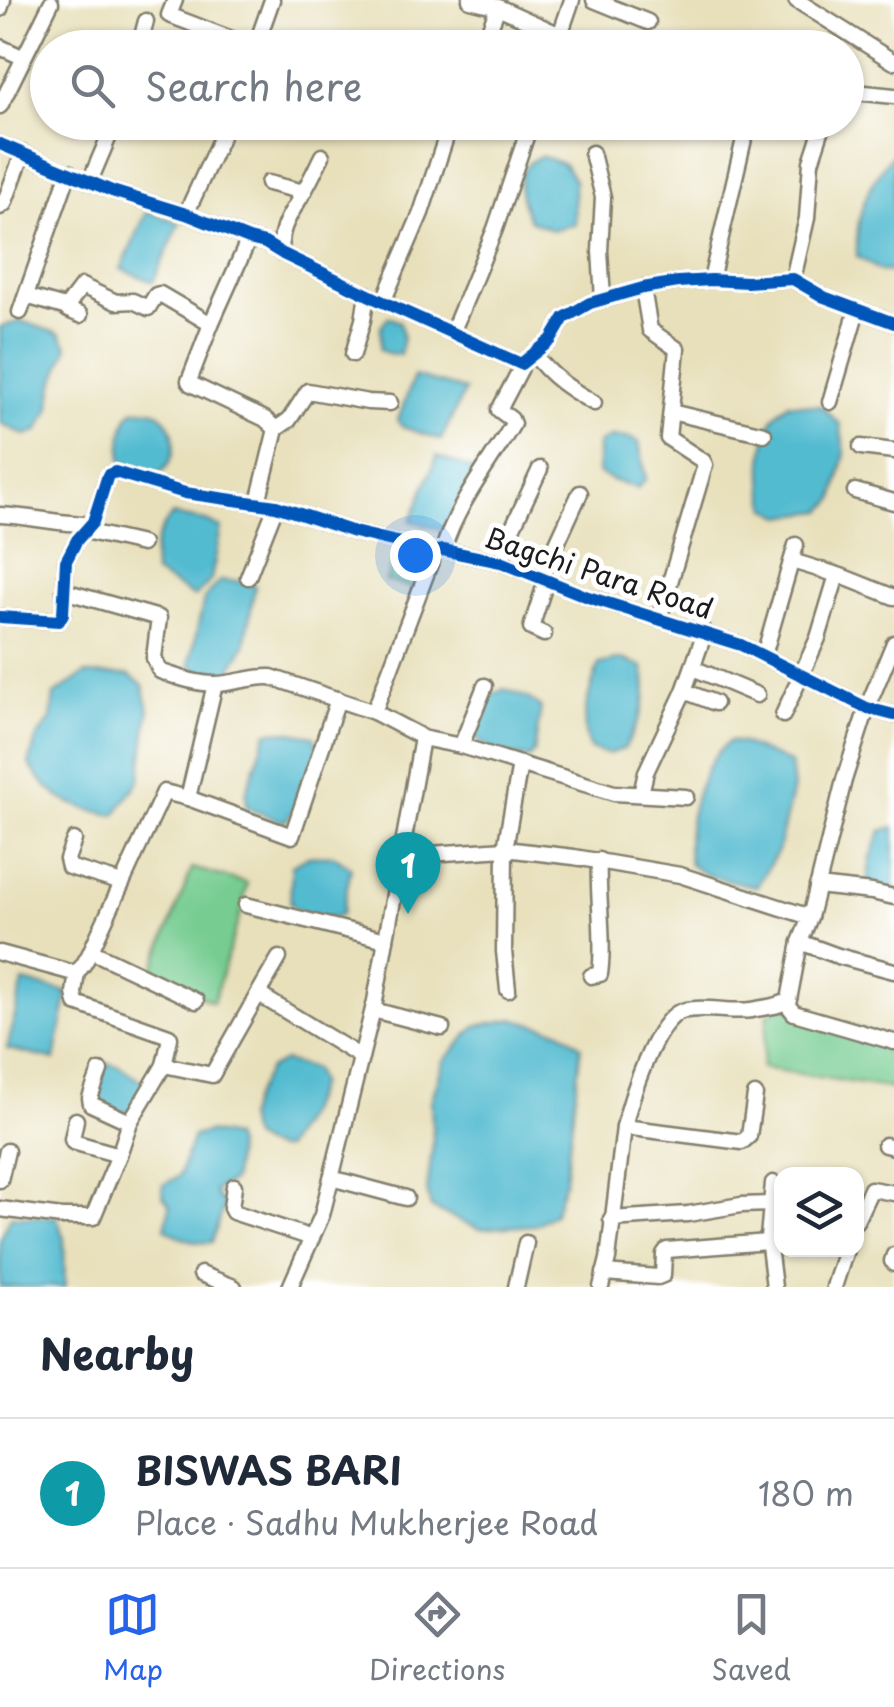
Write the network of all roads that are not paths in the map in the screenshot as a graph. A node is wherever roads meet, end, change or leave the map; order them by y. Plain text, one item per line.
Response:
1 (3, 0) edge
2 (175, 0) edge
3 (272, 0) edge
4 (470, 0) edge
5 (572, 0) edge
6 (594, 0) edge
7 (796, 0) edge
8 (51, 3) dead end
9 (498, 7) junction
10 (0, 9) edge
11 (146, 21) dead end
12 (648, 22) dead end
13 (36, 30) edge
14 (144, 30) edge
15 (208, 30) edge
16 (261, 30) edge
17 (489, 30) edge
18 (539, 30) edge
19 (562, 30) edge
20 (843, 30) edge
21 (30, 42) edge
22 (864, 43) edge
23 (0, 47) edge
24 (22, 57) junction
25 (894, 62) edge
26 (864, 94) edge
27 (894, 96) edge
28 (0, 106) edge
29 (108, 140) edge
30 (220, 140) edge
31 (445, 140) edge
32 (524, 140) edge
33 (744, 140) edge
34 (818, 140) edge
35 (0, 144) edge
36 (592, 152) dead end
37 (24, 154) junction
38 (322, 156) dead end
39 (69, 172) junction
40 (90, 181) junction
41 (268, 183) dead end
42 (304, 192) junction
43 (0, 208) edge
44 (186, 214) junction
45 (249, 239) junction
46 (283, 254) junction
47 (793, 279) junction
48 (712, 280) junction
49 (643, 288) junction
50 (367, 294) junction
51 (26, 296) junction
52 (603, 299) junction
53 (383, 302) junction
54 (858, 310) junction
55 (20, 312) dead end
56 (894, 323) edge
57 (211, 324) junction
58 (452, 333) junction
59 (353, 354) dead end
60 (527, 359) junction
61 (594, 402) dead end
62 (830, 402) dead end
63 (390, 404) dead end
64 (671, 412) junction
65 (276, 429) junction
66 (764, 434) dead end
67 (860, 448) dead end
68 (894, 450) edge
69 (540, 469) dead end
70 (854, 491) dead end
71 (580, 493) dead end
72 (258, 502) junction
73 (894, 502) edge
74 (276, 506) junction
75 (0, 514) edge
76 (88, 528) junction
77 (142, 544) dead end
78 (796, 546) dead end
79 (439, 550) junction
80 (792, 561) junction
81 (501, 562) junction
82 (837, 575) junction
83 (248, 577) dead end
84 (544, 580) junction
85 (64, 591) junction
86 (894, 597) edge
87 (0, 617) edge
88 (659, 619) junction
89 (705, 632) junction
90 (544, 634) dead end
91 (894, 644) edge
92 (764, 656) junction
93 (693, 668) junction
94 (889, 668) edge
95 (800, 675) junction
96 (215, 684) junction
97 (484, 686) dead end
98 (684, 690) junction
99 (758, 695) dead end
100 (338, 700) junction
101 (715, 703) dead end
102 (867, 708) junction
103 (374, 712) junction
104 (894, 715) edge
105 (782, 716) dead end
106 (420, 736) junction
107 (460, 746) junction
108 (520, 764) junction
109 (640, 794) junction
110 (686, 797) dead end
111 (188, 798) junction
112 (74, 840) dead end
113 (505, 849) junction
114 (400, 856) junction
115 (599, 860) junction
116 (122, 883) junction
117 (818, 886) junction
118 (894, 898) edge
119 (246, 904) dead end
120 (810, 916) junction
121 (386, 940) junction
122 (800, 942) junction
123 (91, 951) junction
124 (0, 953) edge
125 (279, 958) dead end
126 (894, 971) edge
127 (77, 972) junction
128 (592, 976) dead end
129 (508, 990) dead end
130 (258, 994) junction
131 (196, 1000) dead end
132 (786, 1003) junction
133 (372, 1010) junction
134 (442, 1028) dead end
135 (894, 1042) edge
136 (361, 1057) junction
137 (164, 1065) junction
138 (100, 1071) dead end
139 (755, 1095) dead end
140 (76, 1120) dead end
141 (130, 1122) junction
142 (624, 1127) junction
143 (7, 1150) dead end
144 (119, 1155) junction
145 (332, 1178) junction
146 (0, 1180) edge
147 (773, 1183) dead end
148 (234, 1186) dead end
149 (894, 1193) edge
150 (406, 1198) dead end
151 (770, 1204) junction
152 (864, 1204) edge
153 (0, 1209) edge
154 (612, 1218) junction
155 (312, 1238) junction
156 (526, 1242) dead end
157 (768, 1242) junction
158 (894, 1255) edge
159 (843, 1257) edge
160 (894, 1264) edge
161 (200, 1274) dead end
162 (602, 1280) edge
163 (234, 1287) edge
164 (290, 1287) edge
165 (516, 1287) edge
166 (774, 1287) edge
167 (834, 1287) edge

1 - 10 street
2 - 15 street
3 - 16 street
4 - 9 street
5 - 19 street
6 - 12 street
7 - 20 street
8 - 13 street
9 - 17 street
9 - 18 street
11 - 14 street
21 - 24 street
22 - 25 street
23 - 24 street
24 - 28 street
26 - 27 street
29 - 40 street
30 - 44 street
31 - 53 street
32 - 58 street
33 - 48 street
34 - 47 street
35 - 37 street
36 - 52 street
37 - 39 street
37 - 43 street
38 - 42 street
39 - 40 street
39 - 51 street
40 - 44 street
41 - 42 street
42 - 46 street
44 - 45 street
45 - 46 street
45 - 57 street
46 - 50 street
47 - 48 street
47 - 54 street
48 - 49 street
49 - 52 street
49 - 64 street
50 - 53 street
50 - 59 street
51 - 55 street
51 - 57 street
52 - 60 street
53 - 58 street
54 - 56 street
54 - 62 street
57 - 65 street
58 - 60 street
60 - 61 street
60 - 79 street
63 - 65 street
64 - 66 street
64 - 88 street
65 - 72 street
67 - 68 street
69 - 81 street
70 - 73 street
71 - 84 street
72 - 74 street, Bagchi Para Road
72 - 76 street, Bagchi Para Road
74 - 79 street, Bagchi Para Road
74 - 83 street
75 - 76 street
76 - 77 street
76 - 85 street, Bagchi Para Road
78 - 80 street
79 - 81 street, Bagchi Para Road
79 - 103 street
80 - 82 street
80 - 92 street
81 - 84 street, Bagchi Para Road
82 - 86 street
82 - 95 street
84 - 88 street, Bagchi Para Road
84 - 90 street
85 - 87 street, Bagchi Para Road
85 - 96 street
88 - 89 street, Bagchi Para Road
89 - 92 street, Bagchi Para Road
89 - 93 street
91 - 94 street
92 - 95 street, Bagchi Para Road
93 - 98 street
93 - 99 street
94 - 102 street
95 - 102 street, Bagchi Para Road
95 - 105 street
96 - 100 street
96 - 111 street
97 - 107 street
98 - 101 street
98 - 109 street
100 - 103 street
100 - 111 street
102 - 104 street, Bagchi Para Road
102 - 117 street
103 - 106 street
106 - 107 street
106 - 114 street
107 - 108 street
108 - 109 street
108 - 113 street
109 - 110 street
111 - 116 street
112 - 116 street
113 - 114 street
113 - 115 street
113 - 129 street
114 - 121 street
115 - 120 street
115 - 128 street
116 - 123 street
117 - 118 street
117 - 120 street
119 - 121 street
120 - 122 street
121 - 133 street
122 - 126 street
122 - 132 street
123 - 127 street
123 - 131 street
124 - 127 street
125 - 130 street
127 - 137 street
130 - 136 street
130 - 137 street
132 - 135 street
132 - 142 street
133 - 134 street
133 - 136 street
136 - 145 street
137 - 141 street
138 - 141 street
139 - 142 street
140 - 144 street
141 - 144 street
142 - 154 street
143 - 146 street
144 - 153 street
145 - 150 street
145 - 155 street
147 - 151 street
148 - 155 street
149 - 152 street
151 - 154 street
151 - 157 street
154 - 162 street
155 - 164 street
156 - 165 street
157 - 162 street
157 - 166 street
158 - 160 street
159 - 167 street
161 - 163 street

